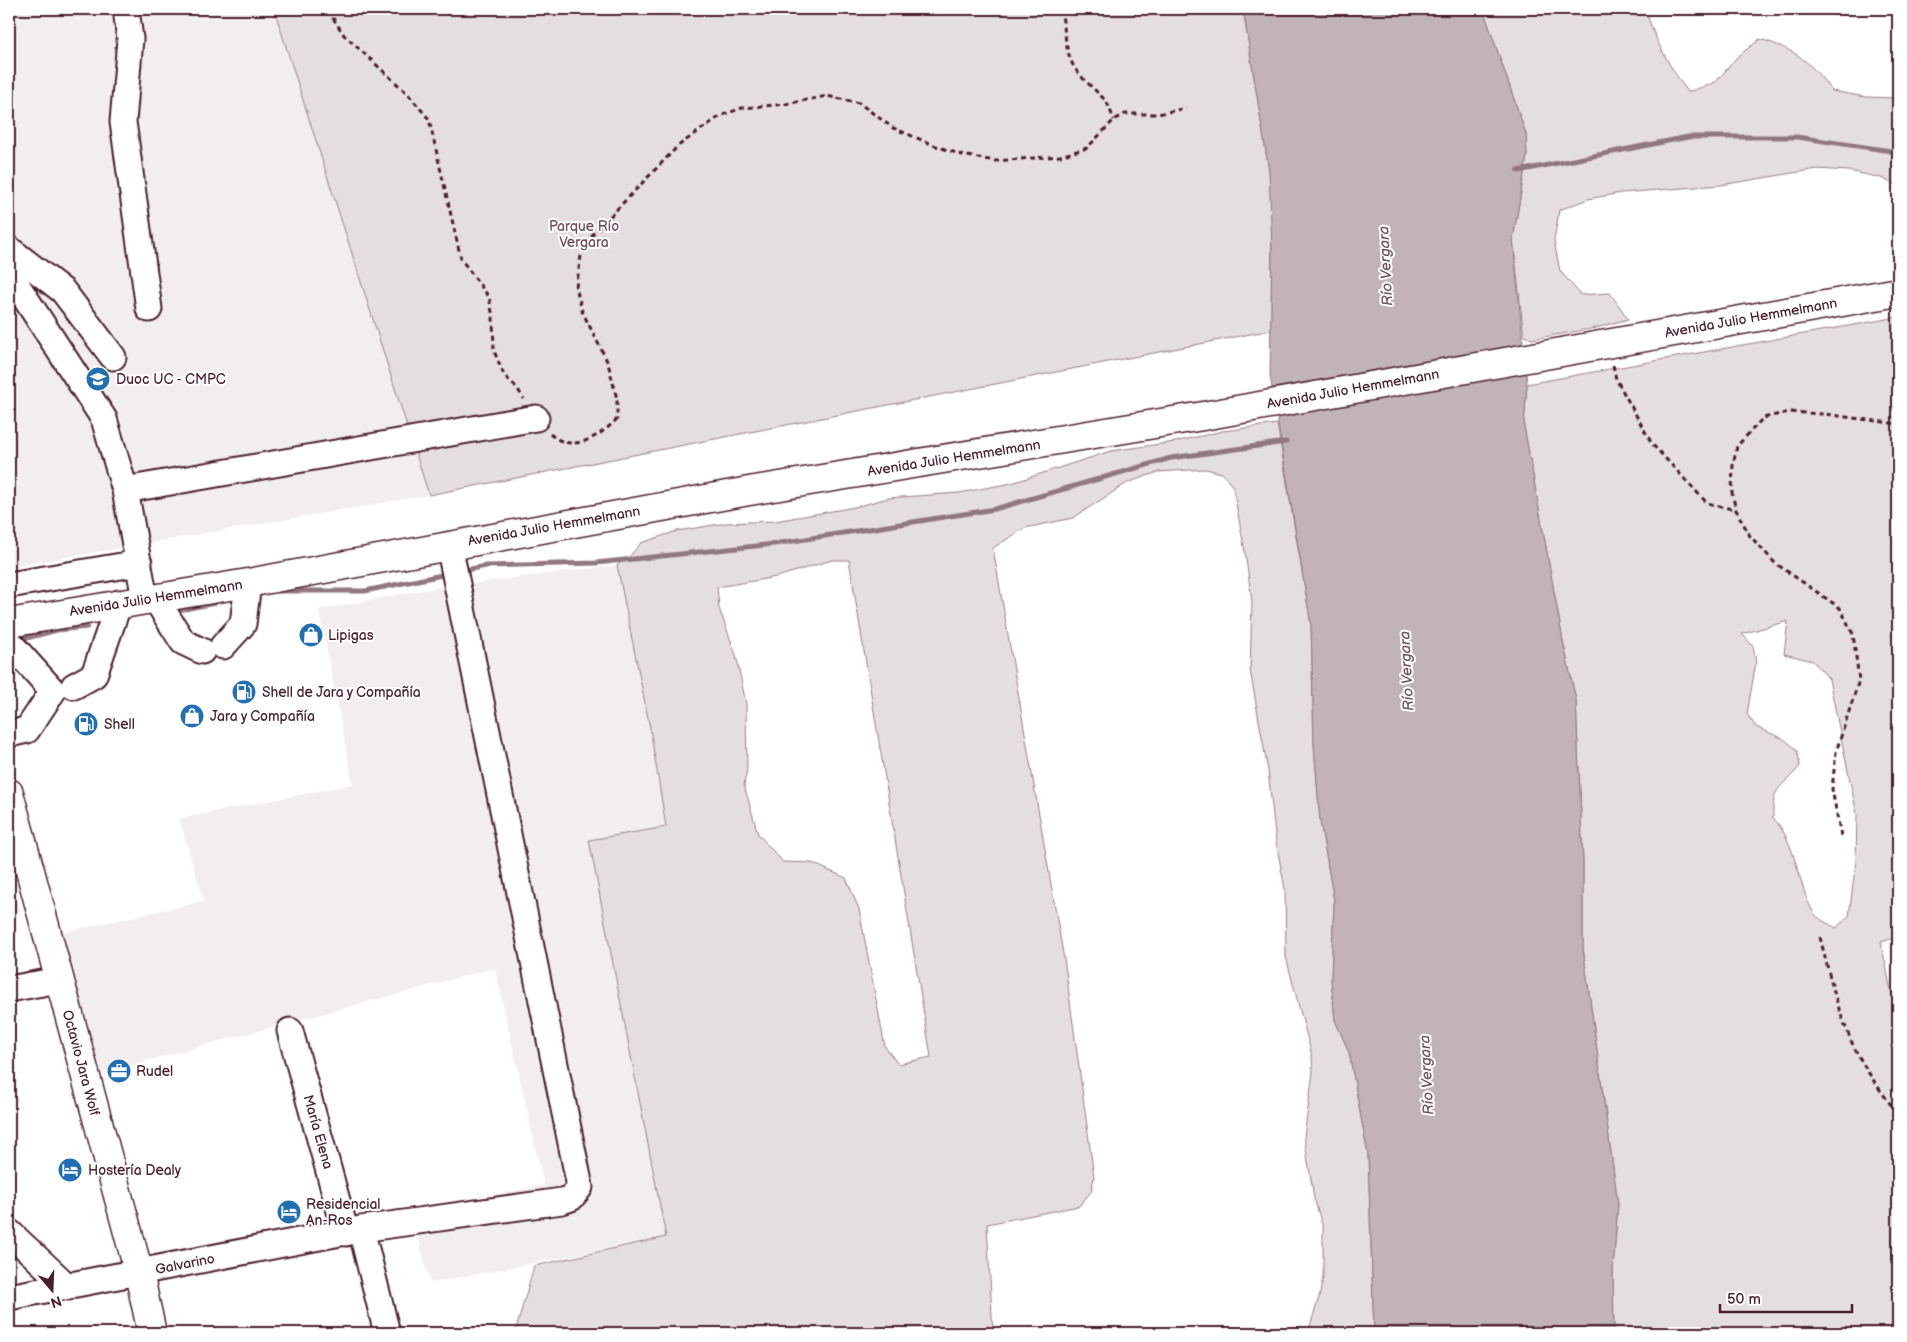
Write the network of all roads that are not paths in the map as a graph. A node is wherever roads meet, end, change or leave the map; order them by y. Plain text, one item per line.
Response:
1 (126, 9) edge
2 (9, 249) edge
3 (9, 273) edge
4 (1898, 292) edge
5 (150, 310) dead end
6 (113, 357) dead end
7 (536, 418) road end
8 (125, 490) junction
9 (449, 545) junction
10 (138, 563) junction
11 (248, 582) junction
12 (9, 585) edge
13 (140, 600) junction
14 (9, 623) edge
15 (9, 642) edge
16 (74, 686) dead end
17 (9, 734) edge
18 (9, 793) edge
19 (59, 980) junction
20 (9, 989) edge
21 (290, 1032) dead end
22 (354, 1231) junction
23 (9, 1232) edge
24 (138, 1273) junction
25 (68, 1287) junction
26 (9, 1297) edge
27 (152, 1333) edge
28 (387, 1333) edge

1 - 5 street
2 - 6 street
3 - 8 street
4 - 9 main road, Avenida Julio Hemmelmann
7 - 8 street
8 - 10 street
9 - 11 main road, Avenida Julio Hemmelmann
9 - 22 street, Galvarino
10 - 12 street
10 - 13 street
11 - 13 main road, Avenida Julio Hemmelmann
11 - 13 street
13 - 14 main road, Avenida Julio Hemmelmann
13 - 16 street
15 - 17 street
18 - 19 main road, Octavio Jara Wolf
19 - 20 street
19 - 24 main road, Octavio Jara Wolf
21 - 22 street, María Elena
22 - 24 street, Galvarino
22 - 28 street, María Elena
23 - 25 street
24 - 25 street, Galvarino
24 - 27 main road, Octavio Jara Wolf
25 - 26 street, Galvarino

